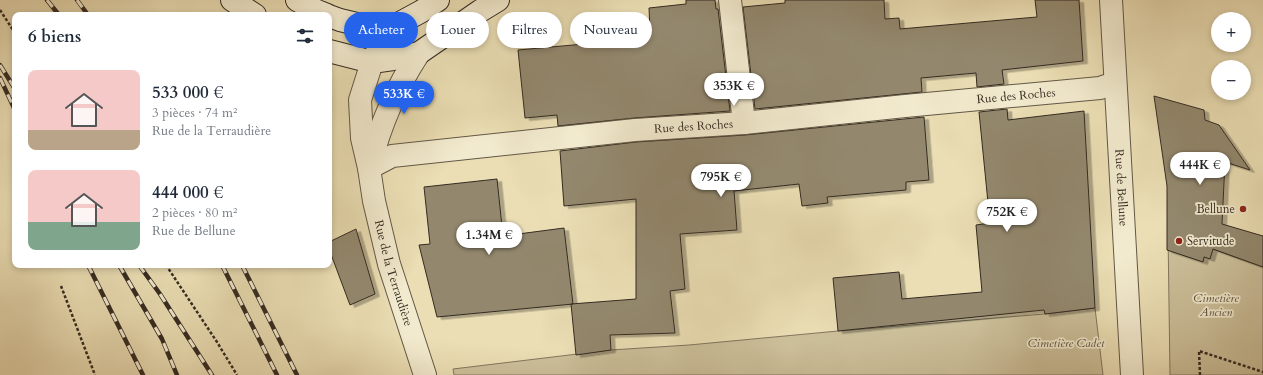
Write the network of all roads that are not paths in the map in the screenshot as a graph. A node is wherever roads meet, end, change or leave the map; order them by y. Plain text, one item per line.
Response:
1 (232, 0) edge
2 (297, 0) edge
3 (438, 0) edge
4 (498, 0) edge
5 (730, 0) edge
6 (1111, 0) edge
7 (250, 12) edge
8 (320, 12) edge
9 (418, 13) edge
10 (332, 17) edge
11 (344, 21) edge
12 (380, 48) edge
13 (332, 52) edge
14 (419, 53) junction
15 (372, 62) junction
16 (1115, 83) junction
17 (744, 123) junction
18 (369, 168) junction
19 (425, 375) edge
20 (1132, 375) edge

1 - 7 street
2 - 8 street
3 - 9 street, Rue de la Terraudière
4 - 14 street, Rue de la Terraudière
5 - 17 street
6 - 16 street, Rue de Bellune
10 - 11 street
12 - 15 street, Rue de la Terraudière
13 - 15 street
14 - 15 street
14 - 18 street, Rue de la Terraudière
15 - 18 street, Rue de la Terraudière
16 - 17 street, Rue des Roches
16 - 20 street, Rue de Bellune
17 - 18 street, Rue des Roches
18 - 19 street, Rue de la Terraudière

